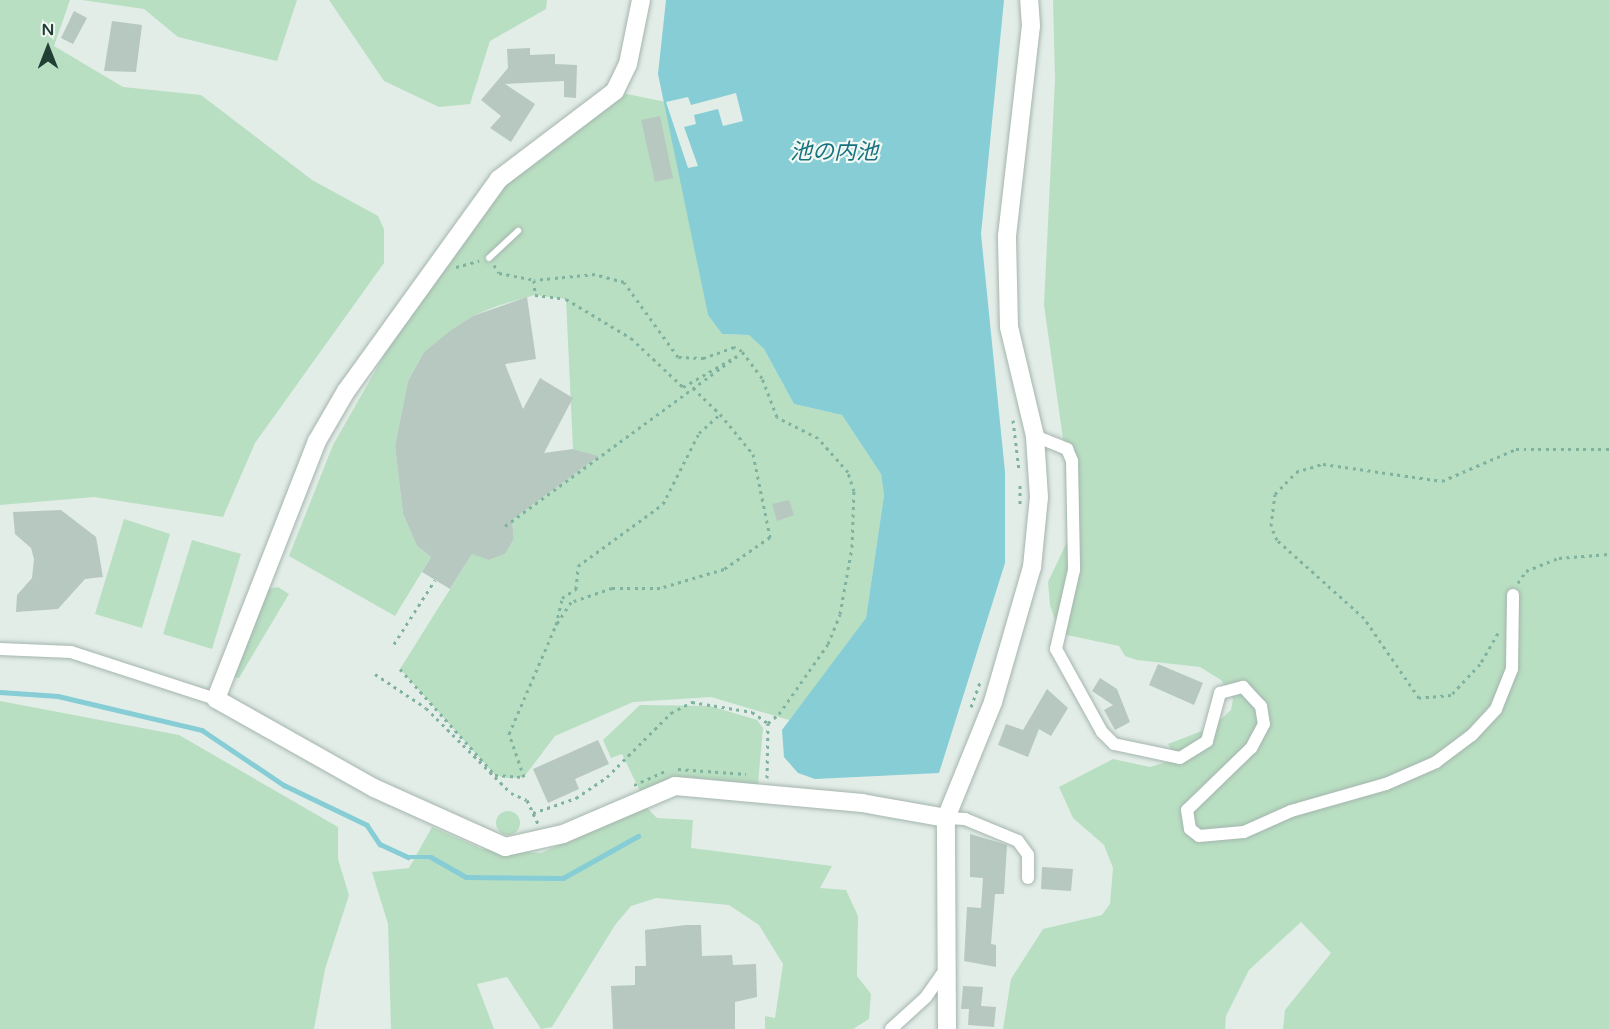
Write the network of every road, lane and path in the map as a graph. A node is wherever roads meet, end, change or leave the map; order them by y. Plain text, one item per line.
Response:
1 (641, 0) edge
2 (1029, 0) edge
3 (518, 231) dead end
4 (489, 258) junction
5 (431, 273) junction
6 (534, 280) junction
7 (693, 388) junction
8 (1011, 408) dead end
9 (720, 414) junction
10 (1035, 436) junction
11 (1609, 448) edge
12 (1020, 510) dead end
13 (506, 525) dead end
14 (1609, 554) edge
15 (435, 580) dead end
16 (1514, 595) joint
17 (1503, 623) dead end
18 (556, 626) junction
19 (394, 644) dead end
20 (0, 649) edge
21 (985, 668) dead end
22 (400, 669) dead end
23 (375, 674) dead end
24 (216, 699) junction
25 (970, 710) dead end
26 (768, 723) junction
27 (769, 785) junction
28 (629, 791) dead end
29 (533, 813) junction
30 (946, 818) junction
31 (543, 833) dead end
32 (1028, 878) dead end
33 (948, 966) junction
34 (891, 1029) edge
35 (947, 1029) edge

1 - 5 street
2 - 10 street
3 - 4 lane
4 - 5 path
4 - 6 path
5 - 24 street
6 - 7 path
6 - 26 path
7 - 9 path
7 - 13 path
8 - 12 path
9 - 18 path
9 - 18 path
10 - 16 street
10 - 30 street
11 - 17 path
14 - 16 path
15 - 19 path
18 - 22 path
20 - 24 street
21 - 25 path
23 - 29 path
24 - 27 street
26 - 27 path
26 - 29 path
27 - 28 path
27 - 30 street
29 - 31 path
30 - 32 street
30 - 33 street
33 - 34 street
33 - 35 street

